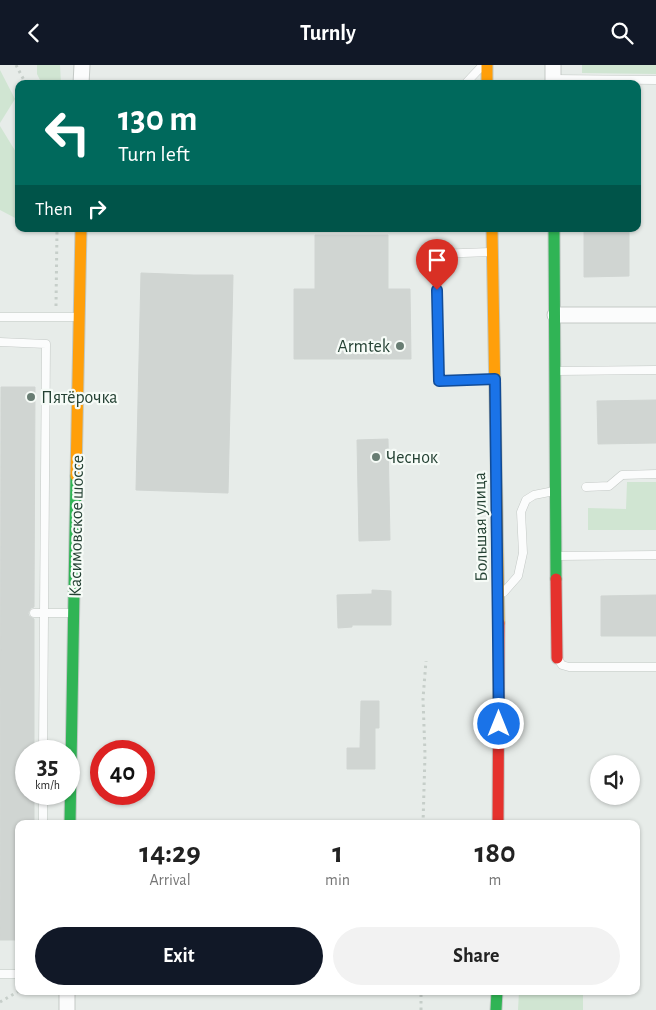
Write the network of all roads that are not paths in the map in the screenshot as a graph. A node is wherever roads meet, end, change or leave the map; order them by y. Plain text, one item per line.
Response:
1 (82, 65) edge
2 (485, 65) edge
3 (553, 76) edge
4 (81, 80) edge
5 (469, 80) edge
6 (487, 80) edge
7 (656, 80) edge
8 (81, 232) edge
9 (491, 232) edge
10 (554, 232) edge
11 (492, 252) junction
12 (554, 315) junction
13 (656, 315) edge
14 (0, 317) edge
15 (80, 317) junction
16 (0, 343) edge
17 (656, 370) edge
18 (555, 371) junction
19 (495, 379) junction
20 (656, 474) edge
21 (586, 487) dead end
22 (556, 490) junction
23 (656, 555) edge
24 (556, 556) junction
25 (499, 597) junction
26 (34, 613) dead end
27 (45, 613) junction
28 (75, 613) junction
29 (557, 657) joint
30 (656, 667) edge
31 (43, 740) edge
32 (43, 805) edge
33 (43, 820) edge
34 (70, 820) edge
35 (498, 820) edge
36 (0, 974) edge
37 (15, 974) edge
38 (67, 995) edge
39 (496, 995) edge
40 (67, 1010) edge
41 (496, 1010) edge

1 - 4 street
2 - 5 lane
2 - 6 street
3 - 7 lane
8 - 15 street, Касимовское шоссе
9 - 11 street, Большая улица
10 - 12 street
11 - 19 street, Большая улица
11 - 19 lane
12 - 13 street
12 - 18 street
14 - 15 lane
15 - 28 street, Касимовское шоссе
16 - 27 lane
17 - 18 lane
18 - 22 street
19 - 25 street, Большая улица
20 - 21 lane
22 - 24 street
22 - 25 lane
23 - 24 lane
24 - 29 street
25 - 35 street, Большая улица
26 - 27 lane
27 - 28 lane
27 - 31 lane
28 - 34 street, Касимовское шоссе
29 - 30 lane
32 - 33 lane
36 - 37 lane
38 - 40 street
39 - 41 street

